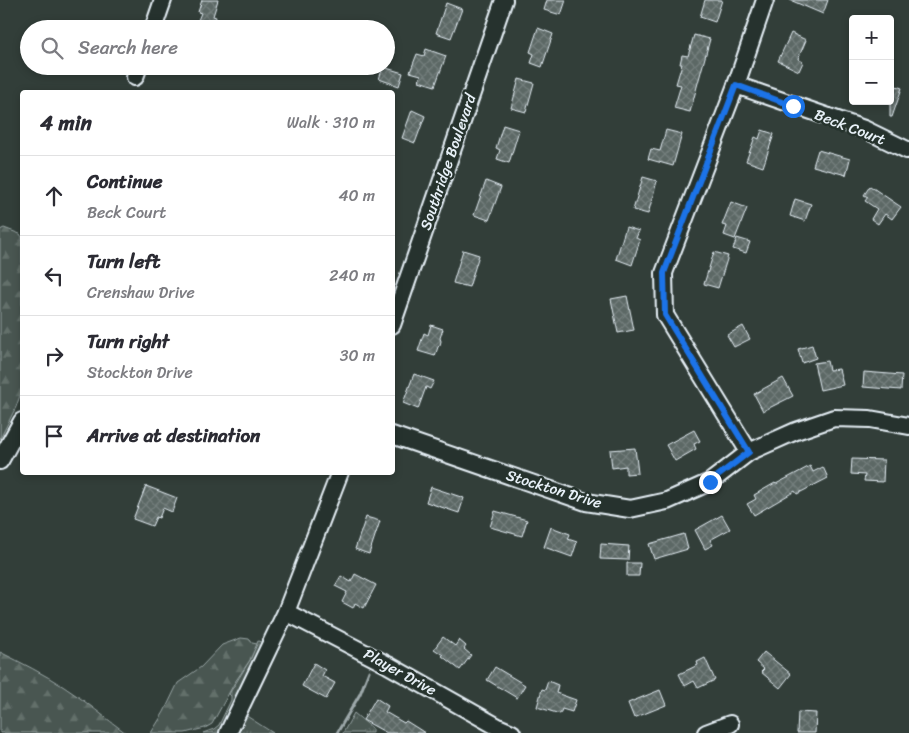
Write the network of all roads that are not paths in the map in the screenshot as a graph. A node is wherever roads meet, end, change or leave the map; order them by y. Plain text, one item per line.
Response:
1 (163, 0) edge
2 (504, 0) edge
3 (765, 0) edge
4 (156, 20) edge
5 (736, 85) junction
6 (907, 150) dead end
7 (395, 316) edge
8 (20, 425) edge
9 (909, 426) edge
10 (395, 436) edge
11 (749, 452) junction
12 (0, 462) edge
13 (339, 475) edge
14 (286, 612) junction
15 (730, 724) dead end
16 (228, 733) edge
17 (512, 733) edge
18 (706, 733) edge

1 - 4 street
2 - 7 street, Southridge Boulevard
3 - 5 street
5 - 6 street, Beck Court
5 - 11 street
8 - 12 street
9 - 11 street, Stockton Drive
10 - 11 street, Stockton Drive
13 - 14 street
14 - 16 street
14 - 17 street, Player Drive
15 - 18 street

